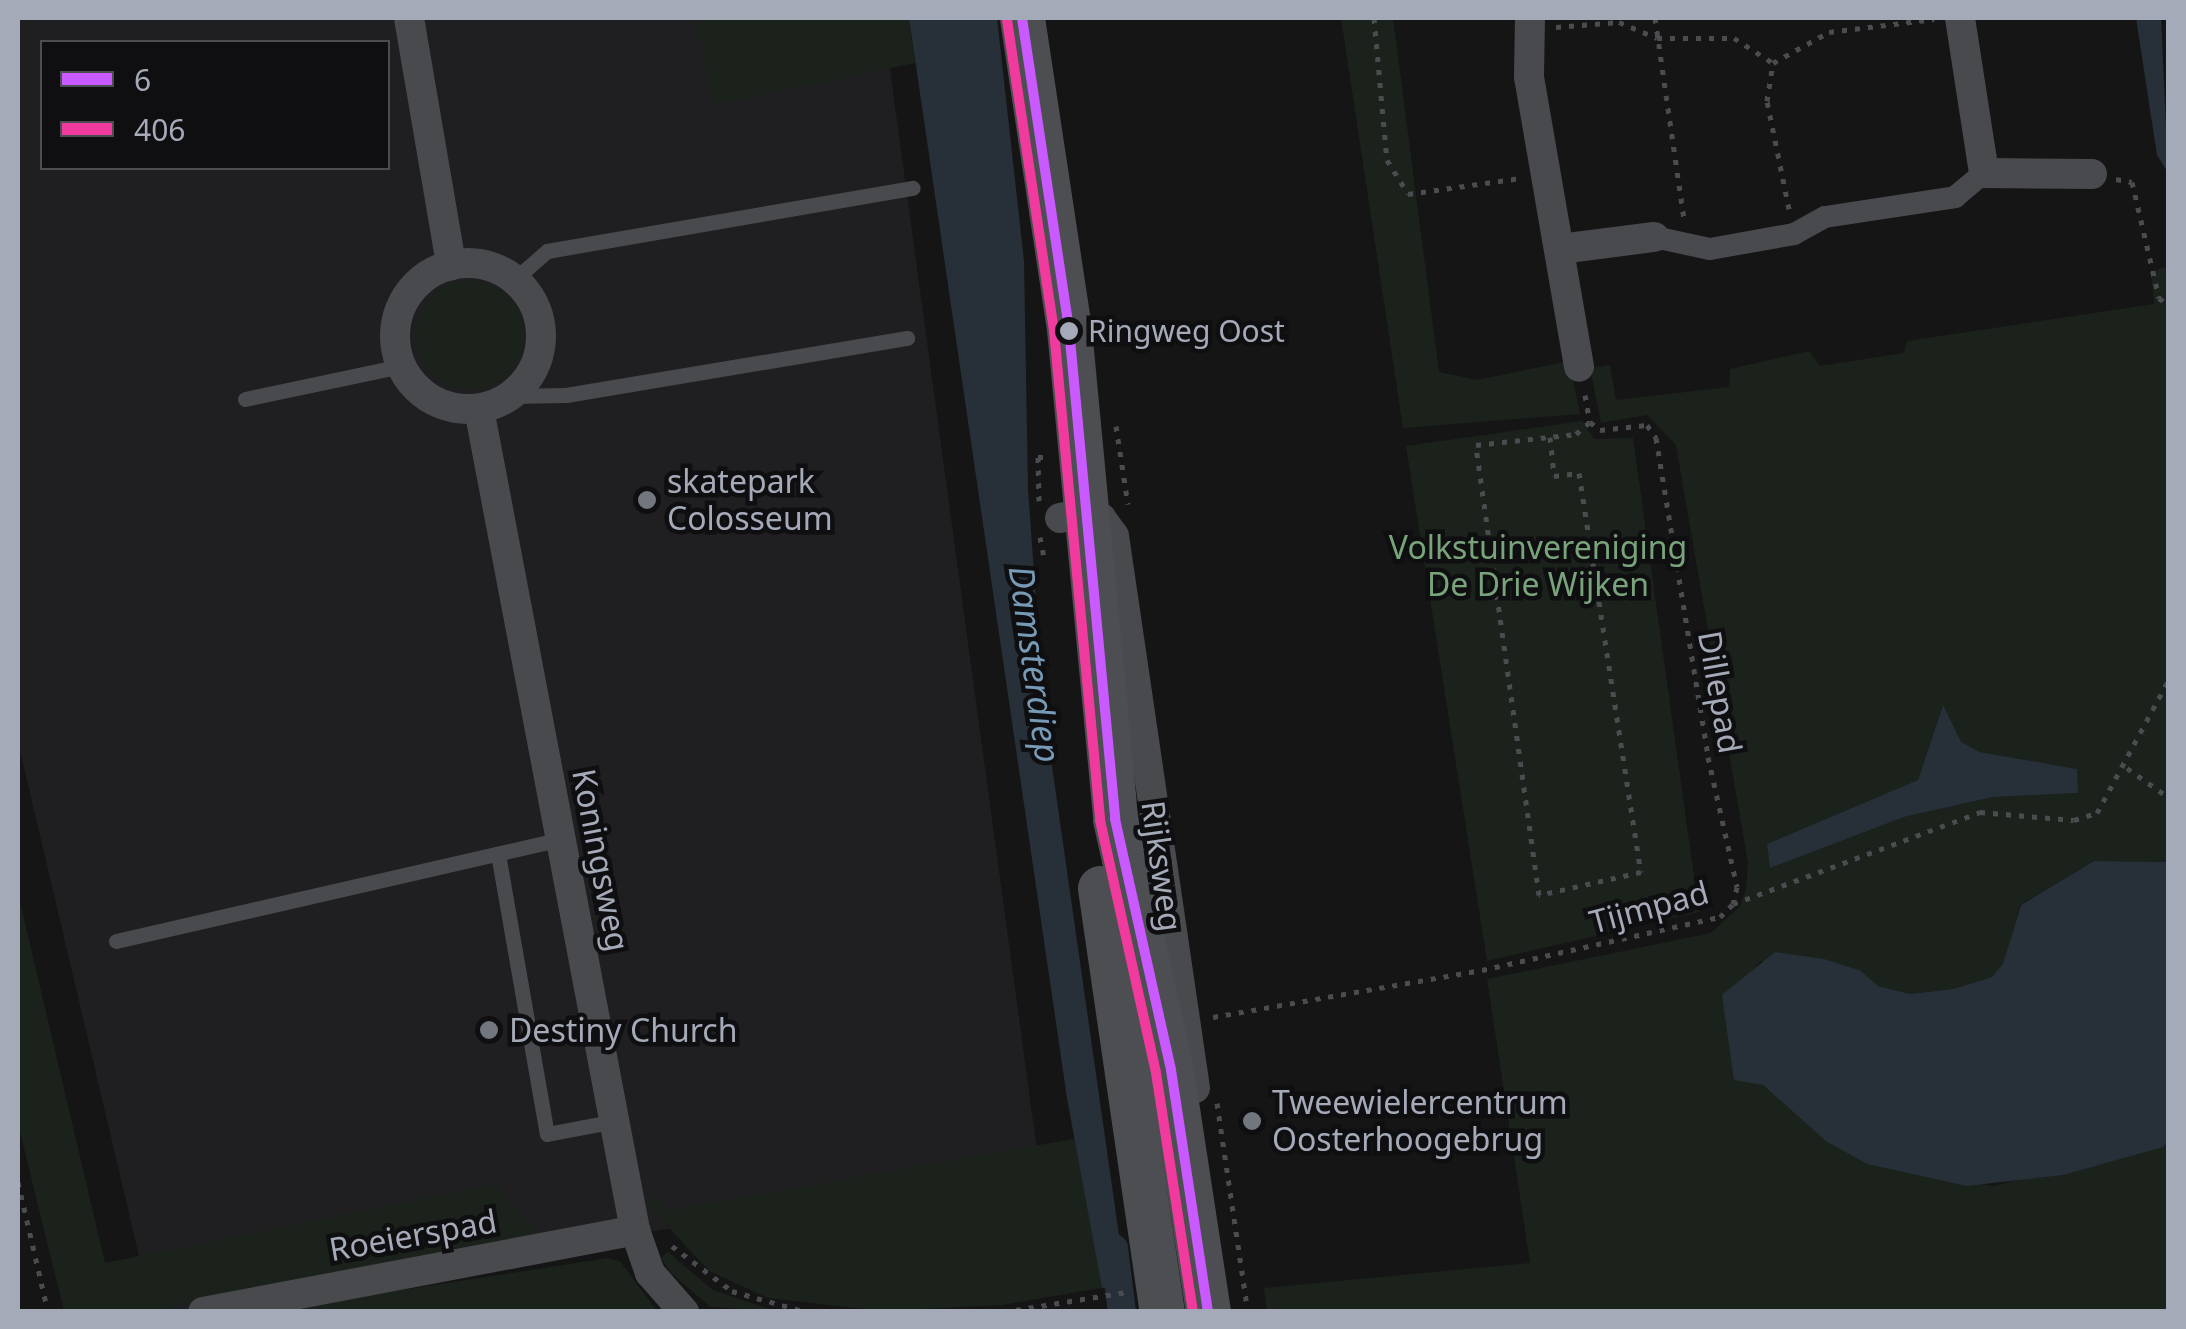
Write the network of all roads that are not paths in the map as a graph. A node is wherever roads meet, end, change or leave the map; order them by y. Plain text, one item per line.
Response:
1 (409, 18) edge
2 (1022, 18) edge
3 (1960, 18) edge
4 (1530, 23) edge
5 (1984, 173) junction
6 (2092, 174) road end
7 (913, 188) dead end
8 (1654, 237) joint
9 (1560, 249) junction
10 (451, 265) junction
11 (515, 279) junction
12 (906, 338) dead end
13 (402, 366) junction
14 (1579, 367) road end
15 (510, 396) junction
16 (245, 399) dead end
17 (479, 409) junction
18 (1072, 516) junction
19 (561, 839) junction
20 (498, 854) junction
21 (116, 940) dead end
22 (615, 1121) junction
23 (1171, 1225) junction
24 (636, 1230) junction
25 (1172, 1297) edge
26 (204, 1312) edge
27 (684, 1312) edge

1 - 10 street
2 - 18 main road, Rijksweg
3 - 5 street
4 - 9 street
5 - 6 street
5 - 8 street
7 - 11 lane
8 - 9 street
9 - 14 street
10 - 11 street
10 - 13 street
11 - 15 street
12 - 15 lane
13 - 16 lane
13 - 17 street
15 - 17 street
17 - 19 street, Koningsweg
18 - 23 main road, Rijksweg
18 - 23 street, Rijksweg
19 - 20 lane
19 - 22 street, Koningsweg
20 - 21 lane
20 - 22 lane
22 - 24 street, Koningsweg
23 - 25 main road, Rijksweg
24 - 26 street, Roeierspad
24 - 27 street, Koningsweg

